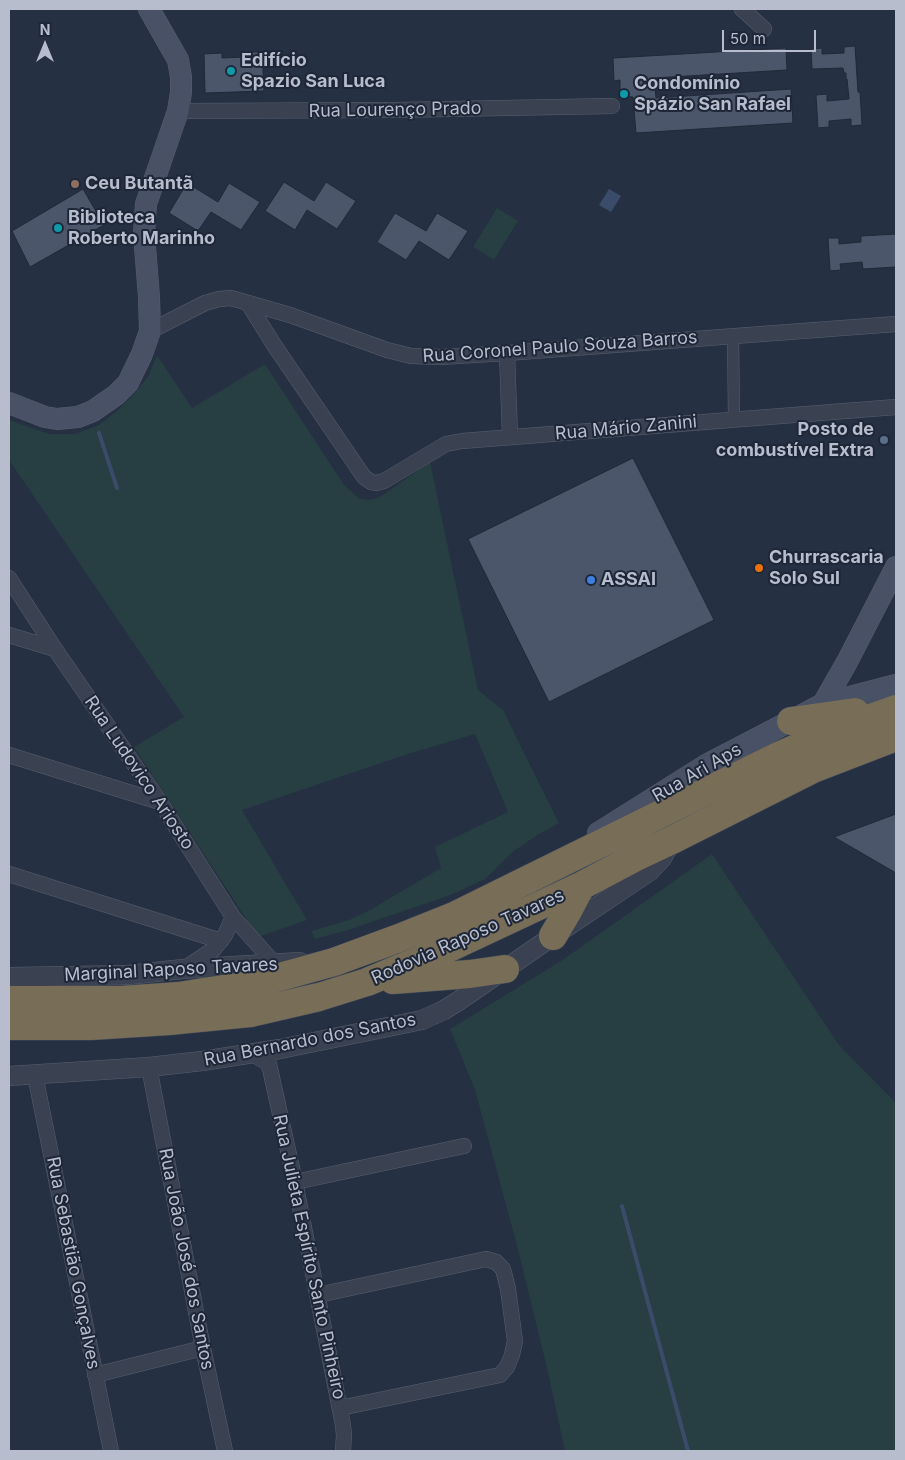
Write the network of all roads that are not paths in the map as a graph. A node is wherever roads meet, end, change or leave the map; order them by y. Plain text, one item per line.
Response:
1 (149, 9) edge
2 (742, 9) edge
3 (764, 28) dead end
4 (612, 106) dead end
5 (178, 111) junction
6 (248, 303) junction
7 (896, 324) edge
8 (150, 332) junction
9 (733, 335) junction
10 (507, 353) junction
11 (9, 403) edge
12 (896, 406) edge
13 (734, 419) junction
14 (510, 437) junction
15 (896, 567) edge
16 (9, 578) edge
17 (9, 635) edge
18 (55, 649) junction
19 (847, 662) junction
20 (896, 685) edge
21 (870, 691) junction
22 (822, 704) junction
23 (896, 708) edge
24 (791, 721) junction
25 (896, 736) edge
26 (9, 755) edge
27 (160, 802) junction
28 (672, 840) junction
29 (9, 874) edge
30 (581, 886) junction
31 (511, 888) junction
32 (233, 917) junction
33 (552, 936) junction
34 (221, 941) junction
35 (334, 962) junction
36 (275, 964) junction
37 (183, 969) junction
38 (505, 969) junction
39 (9, 977) edge
40 (367, 982) junction
41 (9, 1000) edge
42 (9, 1026) edge
43 (274, 1056) junction
44 (149, 1067) junction
45 (35, 1075) junction
46 (9, 1076) edge
47 (464, 1146) dead end
48 (296, 1182) junction
49 (318, 1294) junction
50 (203, 1348) junction
51 (95, 1375) junction
52 (340, 1408) junction
53 (111, 1451) edge
54 (226, 1451) edge
55 (343, 1451) edge

1 - 5 main road
2 - 3 street
4 - 5 street, Rua Lourenço Prado
5 - 8 main road
6 - 8 street, Rua Coronel Paulo Souza Barros
6 - 10 street, Rua Coronel Paulo Souza Barros
6 - 14 street, Rua Mário Zanini
7 - 9 street, Rua Coronel Paulo Souza Barros
8 - 11 main road
9 - 10 street, Rua Coronel Paulo Souza Barros
9 - 13 street
10 - 14 street
12 - 13 street, Rua Mário Zanini
13 - 14 street, Rua Mário Zanini
15 - 19 main road
16 - 18 street, Rua Ludovico Ariosto
17 - 18 street
18 - 27 street, Rua Ludovico Ariosto
19 - 21 main road
19 - 22 main road
20 - 21 main road, Rua Ari Aps
21 - 22 main road, Rua Ari Aps
22 - 24 main road, Rua Ari Aps
23 - 24 highway
23 - 31 highway, Rodovia Raposo Tavares
24 - 31 main road, Rua Ari Aps
25 - 28 highway, Rodovia Raposo Tavares
26 - 27 street
27 - 32 street, Rua Ludovico Ariosto
28 - 30 highway, Rodovia Raposo Tavares
28 - 33 street, Rua Bernardo dos Santos
29 - 34 street
30 - 33 highway
30 - 40 highway, Rodovia Raposo Tavares
31 - 35 highway, Rodovia Raposo Tavares
32 - 34 street
32 - 36 street, Rua Ludovico Ariosto
33 - 38 street, Rua Bernardo dos Santos
34 - 37 street
35 - 36 street, Marginal Raposo Tavares
35 - 41 highway, Rodovia Raposo Tavares
36 - 37 street, Marginal Raposo Tavares
37 - 39 street, Marginal Raposo Tavares
38 - 40 highway
38 - 43 street, Rua Bernardo dos Santos
40 - 42 highway, Rodovia Raposo Tavares
43 - 44 street, Rua Bernardo dos Santos
43 - 48 street, Rua Julieta Espírito Santo Pinheiro
44 - 45 street, Rua Bernardo dos Santos
44 - 50 street, Rua João José dos Santos
45 - 46 street, Rua Bernardo dos Santos
45 - 51 street, Rua Sebastião Gonçalves
47 - 48 street
48 - 49 street, Rua Julieta Espírito Santo Pinheiro
49 - 52 street, Rua Julieta Espírito Santo Pinheiro
49 - 52 street
50 - 51 street
50 - 54 street, Rua João José dos Santos
51 - 53 street, Rua Sebastião Gonçalves
52 - 55 street, Rua Julieta Espírito Santo Pinheiro

